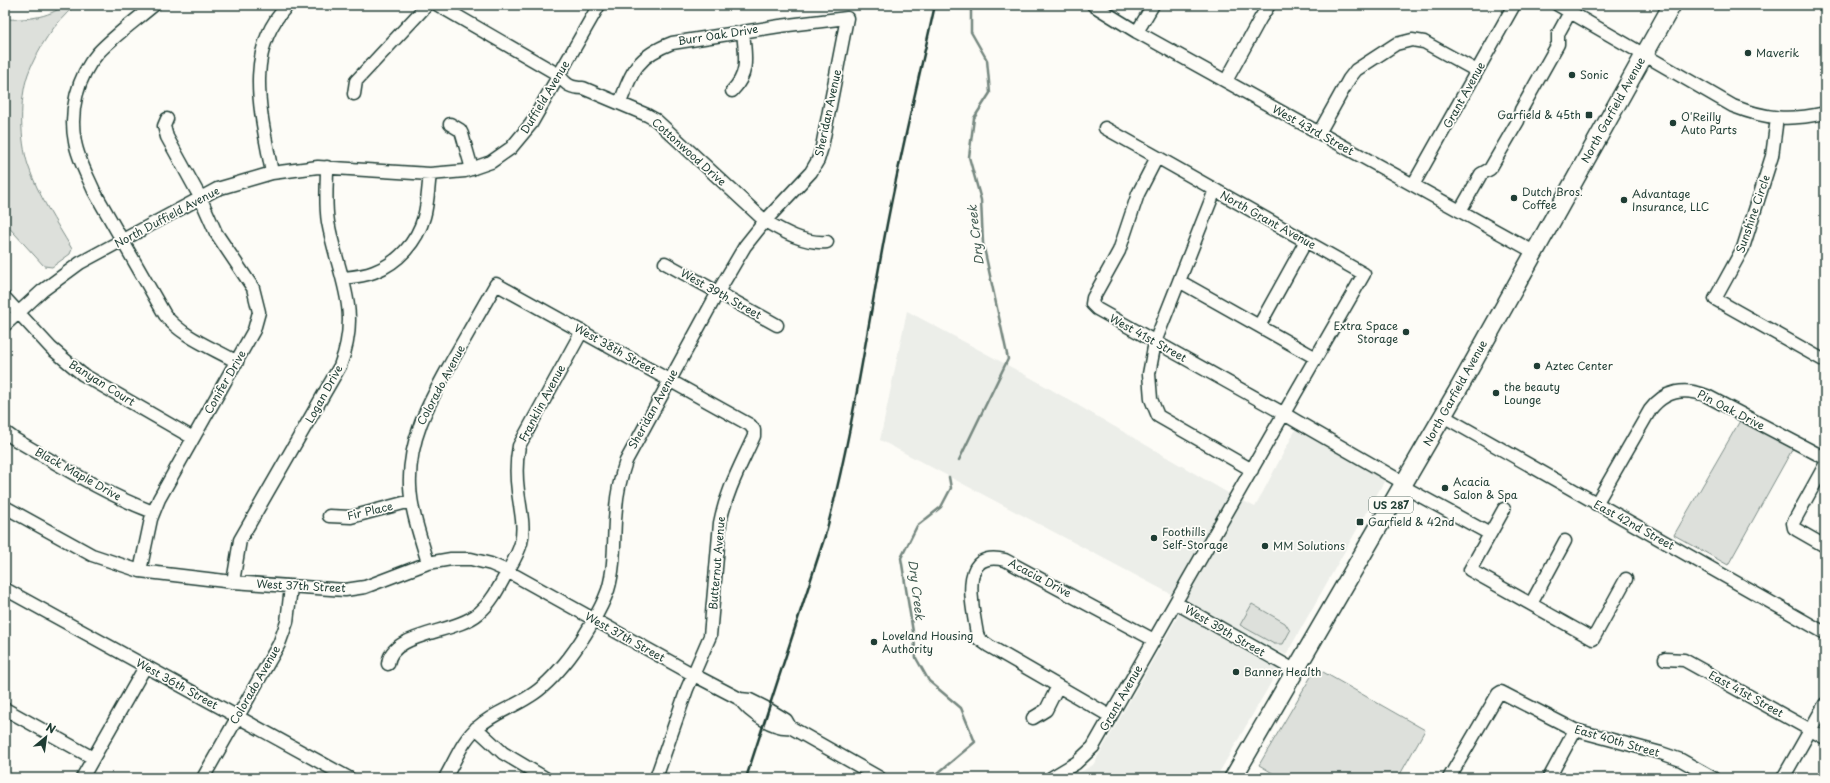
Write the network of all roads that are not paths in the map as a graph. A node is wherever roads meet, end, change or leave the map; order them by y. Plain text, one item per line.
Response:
1 (154, 5) edge
2 (288, 5) edge
3 (427, 5) edge
4 (438, 5) edge
5 (599, 5) edge
6 (1093, 5) edge
7 (1153, 5) edge
8 (1269, 5) edge
9 (1514, 5) edge
10 (1558, 5) edge
11 (1672, 5) edge
12 (1570, 12) junction
13 (847, 18) joint
14 (743, 32) junction
15 (1137, 32) junction
16 (1644, 55) junction
17 (1477, 71) junction
18 (559, 75) junction
19 (1226, 81) junction
20 (732, 91) dead end
21 (354, 94) dead end
22 (620, 103) junction
23 (1825, 113) edge
24 (1777, 118) junction
25 (167, 119) dead end
26 (450, 124) dead end
27 (1105, 128) dead end
28 (1319, 133) junction
29 (1156, 157) junction
30 (327, 167) junction
31 (472, 169) junction
32 (272, 173) junction
33 (430, 174) junction
34 (1413, 185) junction
35 (1215, 190) junction
36 (200, 197) junction
37 (1460, 211) junction
38 (765, 221) junction
39 (123, 240) junction
40 (1306, 241) junction
41 (827, 242) dead end
42 (1534, 252) junction
43 (665, 263) dead end
44 (343, 278) junction
45 (1179, 281) junction
46 (496, 284) joint
47 (718, 292) junction
48 (5, 298) edge
49 (19, 312) junction
50 (5, 325) edge
51 (778, 325) dead end
52 (1259, 326) junction
53 (582, 331) junction
54 (1155, 342) junction
55 (1316, 358) junction
56 (1825, 361) edge
57 (237, 362) junction
58 (670, 379) junction
59 (1284, 414) junction
60 (1443, 416) junction
61 (754, 430) joint
62 (5, 432) edge
63 (193, 438) junction
64 (1825, 458) edge
65 (1825, 465) edge
66 (1252, 470) junction
67 (1403, 484) junction
68 (411, 501) junction
69 (1596, 504) junction
70 (5, 507) edge
71 (1504, 509) dead end
72 (153, 512) junction
73 (329, 516) dead end
74 (1490, 534) junction
75 (1565, 541) dead end
76 (1825, 546) edge
77 (428, 563) junction
78 (140, 570) junction
79 (507, 571) junction
80 (1626, 579) dead end
81 (233, 582) junction
82 (291, 587) junction
83 (5, 589) edge
84 (1176, 603) junction
85 (1531, 604) junction
86 (593, 619) junction
87 (1825, 633) edge
88 (1154, 640) junction
89 (1665, 659) dead end
90 (388, 664) dead end
91 (145, 667) junction
92 (1296, 671) junction
93 (694, 675) junction
94 (1058, 686) junction
95 (1825, 704) edge
96 (5, 709) edge
97 (1110, 716) junction
98 (237, 717) junction
99 (1033, 718) dead end
100 (476, 728) junction
101 (1810, 729) junction
102 (1575, 730) junction
103 (1825, 738) edge
104 (93, 758) junction
105 (328, 773) edge
106 (82, 778) edge
107 (203, 778) edge
108 (349, 778) edge
109 (445, 778) edge
110 (545, 778) edge
111 (656, 778) edge
112 (880, 778) edge
113 (1051, 778) edge
114 (1233, 778) edge
115 (1449, 778) edge
116 (1549, 778) edge
117 (1713, 778) edge
118 (1783, 778) edge

1 - 39 street
2 - 32 street
3 - 21 street
4 - 18 street, Cottonwood Drive
5 - 18 street, Duffield Avenue
6 - 15 street, West 43rd Street
7 - 15 street
8 - 19 street
9 - 17 street, Grant Avenue
10 - 12 street
11 - 16 highway, North Garfield Avenue / US 287
12 - 16 street
12 - 37 street
13 - 14 street, Burr Oak Drive
13 - 38 street, Sheridan Avenue
14 - 20 street
14 - 22 street, Burr Oak Drive
15 - 19 street, West 43rd Street
16 - 24 street
16 - 42 highway, North Garfield Avenue / US 287
17 - 28 street
17 - 34 street, Grant Avenue
18 - 22 street, Cottonwood Drive
18 - 31 street, Duffield Avenue
19 - 28 street, West 43rd Street
22 - 38 street, Cottonwood Drive
23 - 24 street
24 - 56 street, Sunshine Circle
25 - 36 street, Conifer Drive
26 - 31 street
27 - 29 street
28 - 34 street, West 43rd Street
29 - 35 street
29 - 54 street, West 41st Street
30 - 32 street, North Duffield Avenue
30 - 33 street, North Duffield Avenue
30 - 44 street, Logan Drive
31 - 33 street, North Duffield Avenue
32 - 36 street, North Duffield Avenue
33 - 44 street
34 - 37 street, West 43rd Street
35 - 40 street, North Grant Avenue
35 - 45 street, North Grant Avenue
36 - 39 street, North Duffield Avenue
36 - 57 street, Conifer Drive
37 - 42 street, West 43rd Street
38 - 41 street, Cottonwood Drive
38 - 47 street, Sheridan Avenue
39 - 49 street, North Duffield Avenue
39 - 57 street
40 - 52 street
40 - 55 street, North Grant Avenue
42 - 60 highway, North Garfield Avenue / US 287
43 - 47 street, West 39th Street
44 - 81 street, Logan Drive
45 - 52 street
45 - 54 street, North Grant Avenue
46 - 53 street, West 38th Street
46 - 68 street, Colorado Avenue
47 - 51 street, West 39th Street
47 - 58 street, Sheridan Avenue
48 - 49 street, Banyan Court
49 - 50 street, North Duffield Avenue
49 - 63 street, Banyan Court
52 - 55 street
53 - 58 street, West 38th Street
53 - 79 street, Franklin Avenue
54 - 59 street, West 41st Street
54 - 66 street, North Grant Avenue
55 - 59 street, North Grant Avenue
57 - 63 street, Conifer Drive
58 - 61 street, West 38th Street
58 - 86 street, Sheridan Avenue
59 - 66 street, North Grant Avenue
59 - 67 street, West 41st Street
60 - 67 highway, North Garfield Avenue / US 287
60 - 69 street, East 42nd Street
61 - 93 street, Butternut Avenue
62 - 72 street, Black Maple Drive
63 - 72 street, Conifer Drive
64 - 69 street, Pin Oak Drive
65 - 76 street
66 - 84 street, North Grant Avenue
67 - 74 street, West 41st Street
67 - 92 highway, North Garfield Avenue / US 287
68 - 73 street, Fir Place
68 - 77 street, Colorado Avenue
69 - 87 street, East 42nd Street
70 - 78 street, West 37th Street
71 - 74 street
72 - 78 street, Conifer Drive
74 - 85 street
75 - 85 street
77 - 79 street, West 37th Street
77 - 82 street, West 37th Street
78 - 81 street, West 37th Street
79 - 86 street, West 37th Street
79 - 90 street, Franklin Avenue
80 - 85 street
81 - 82 street, West 37th Street
82 - 98 street, Colorado Avenue
83 - 91 street, West 36th Street
84 - 88 street, Grant Avenue
84 - 92 street, West 39th Street
86 - 93 street, West 37th Street
86 - 100 street, Sheridan Avenue
88 - 94 street, Acacia Drive
88 - 97 street, Grant Avenue
89 - 101 street, East 41st Street
91 - 98 street, West 36th Street
91 - 104 street
92 - 114 highway, North Garfield Avenue / US 287
93 - 111 street, Butternut Avenue
93 - 112 street, West 37th Street
94 - 97 street, Acacia Drive
94 - 99 street
95 - 101 street
96 - 104 street
97 - 113 street, Grant Avenue
98 - 105 street, West 36th Street
98 - 107 street, Colorado Avenue
100 - 109 street, Sheridan Avenue
100 - 110 street
101 - 103 street, East 41st Street
101 - 118 street
102 - 115 street, East 40th Street
102 - 116 street
102 - 117 street, East 40th Street
104 - 106 street
105 - 108 street, West 36th Street

